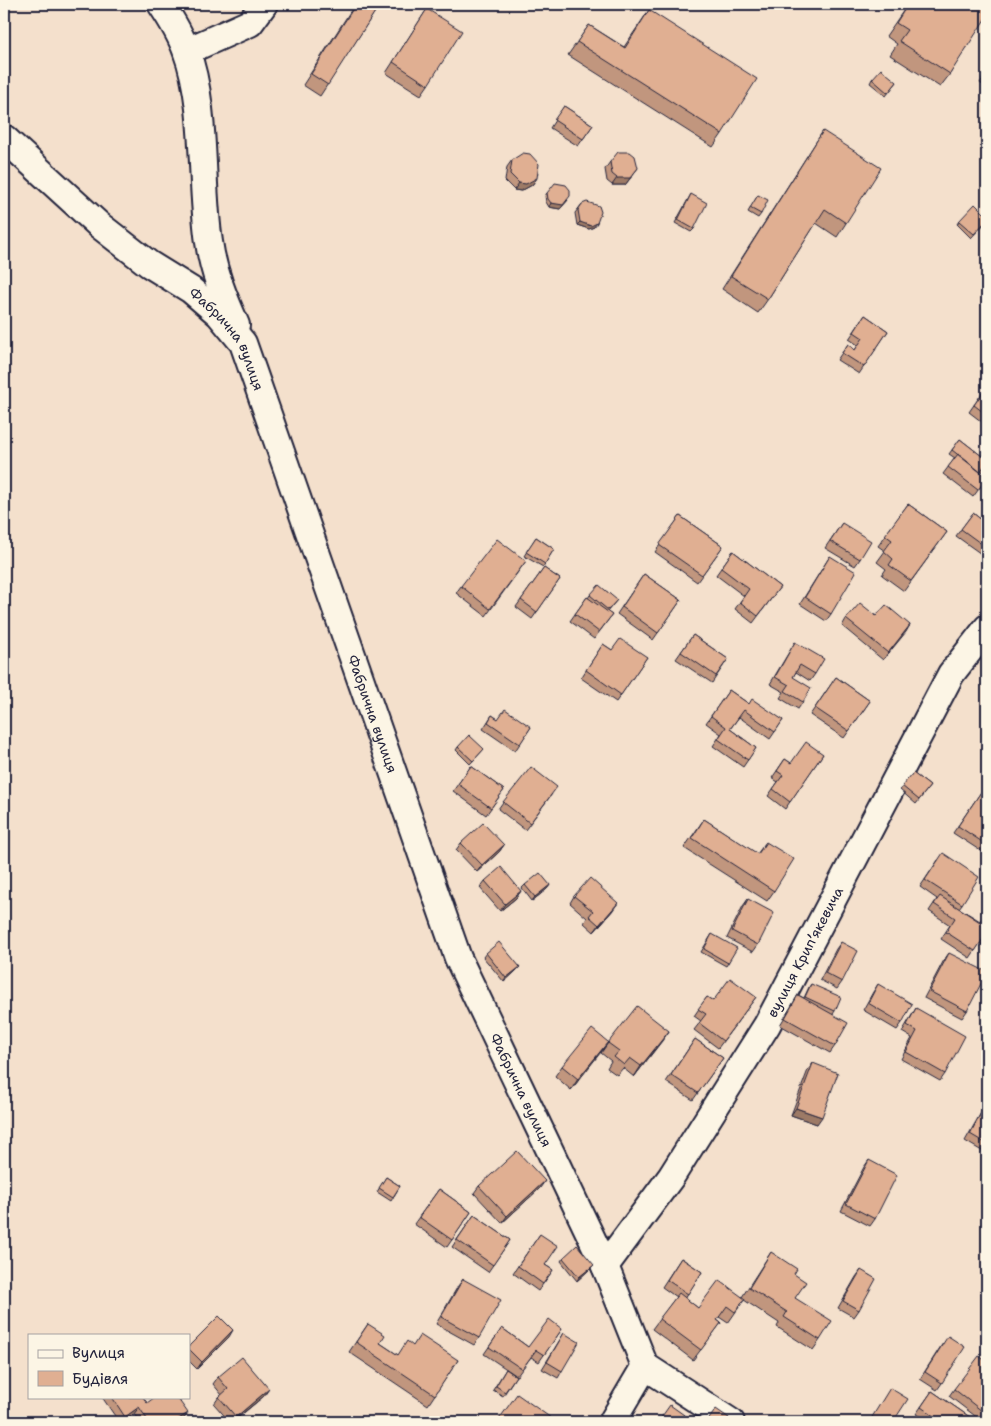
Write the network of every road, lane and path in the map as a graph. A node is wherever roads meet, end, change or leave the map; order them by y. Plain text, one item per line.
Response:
1 (161, 4) edge
2 (264, 4) edge
3 (187, 52) junction
4 (4, 138) edge
5 (243, 343) junction
6 (987, 628) edge
7 (605, 1266) junction
8 (645, 1366) junction
9 (612, 1422) edge
10 (731, 1422) edge

1 - 3 street
2 - 3 street
3 - 5 street
4 - 5 street, Фабрична вулиця
5 - 7 street, Фабрична вулиця
6 - 7 street, вулиця Крипʼякевича
7 - 8 street, Фабрична вулиця
8 - 9 street
8 - 10 street

